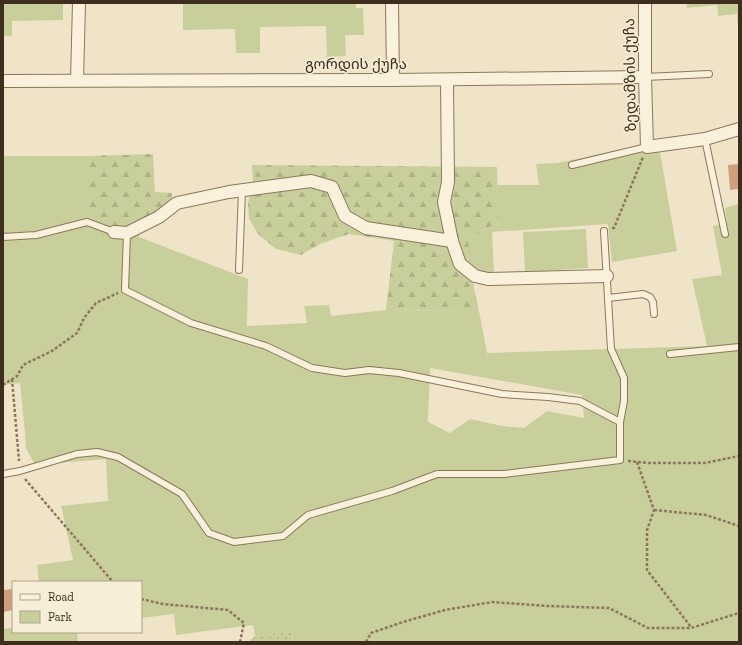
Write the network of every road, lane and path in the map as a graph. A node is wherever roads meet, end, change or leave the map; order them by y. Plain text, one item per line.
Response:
1 (79, 3) edge
2 (392, 3) edge
3 (645, 3) edge
4 (709, 74) dead end
5 (645, 77) junction
6 (77, 80) junction
7 (393, 80) junction
8 (447, 80) junction
9 (3, 81) edge
10 (739, 129) edge
11 (705, 139) junction
12 (647, 147) junction
13 (572, 165) dead end
14 (242, 190) junction
15 (604, 230) joint
16 (114, 232) joint
17 (127, 233) junction
18 (726, 234) dead end
19 (3, 238) edge
20 (452, 241) junction
21 (239, 270) dead end
22 (607, 276) junction
23 (125, 290) junction
24 (608, 298) junction
25 (654, 314) dead end
26 (739, 346) edge
27 (670, 354) dead end
28 (12, 379) junction
29 (3, 385) edge
30 (620, 422) junction
31 (739, 456) edge
32 (620, 460) junction
33 (637, 462) junction
34 (20, 471) junction
35 (3, 474) edge
36 (654, 510) junction
37 (739, 526) edge
38 (112, 581) edge
39 (142, 599) edge
40 (739, 613) edge
41 (691, 628) junction
42 (240, 642) edge
43 (366, 642) edge

1 - 6 street
2 - 7 street
3 - 5 street, ზედამზის ქუჩა
4 - 5 lane, გორდის ქუჩა
5 - 8 street, გორდის ქუჩა
5 - 12 street, ზედამზის ქუჩა
6 - 7 street, გორდის ქუჩა
6 - 9 street, გორდის ქუჩა
7 - 8 street, გორდის ქუჩა
8 - 20 street
10 - 11 street
11 - 12 street
11 - 18 lane
12 - 13 lane
12 - 15 path
14 - 17 street
14 - 20 street
14 - 21 lane
15 - 22 lane
16 - 17 street
16 - 19 lane
17 - 23 lane
20 - 22 street
22 - 24 lane
23 - 28 path
23 - 30 lane
24 - 25 lane
24 - 30 lane
26 - 27 lane
28 - 29 path
28 - 34 path
30 - 32 lane
31 - 33 path
32 - 33 path
32 - 34 lane
33 - 36 path
34 - 35 lane
34 - 38 path
36 - 37 path
36 - 41 path
39 - 42 path
40 - 41 path
41 - 43 path

